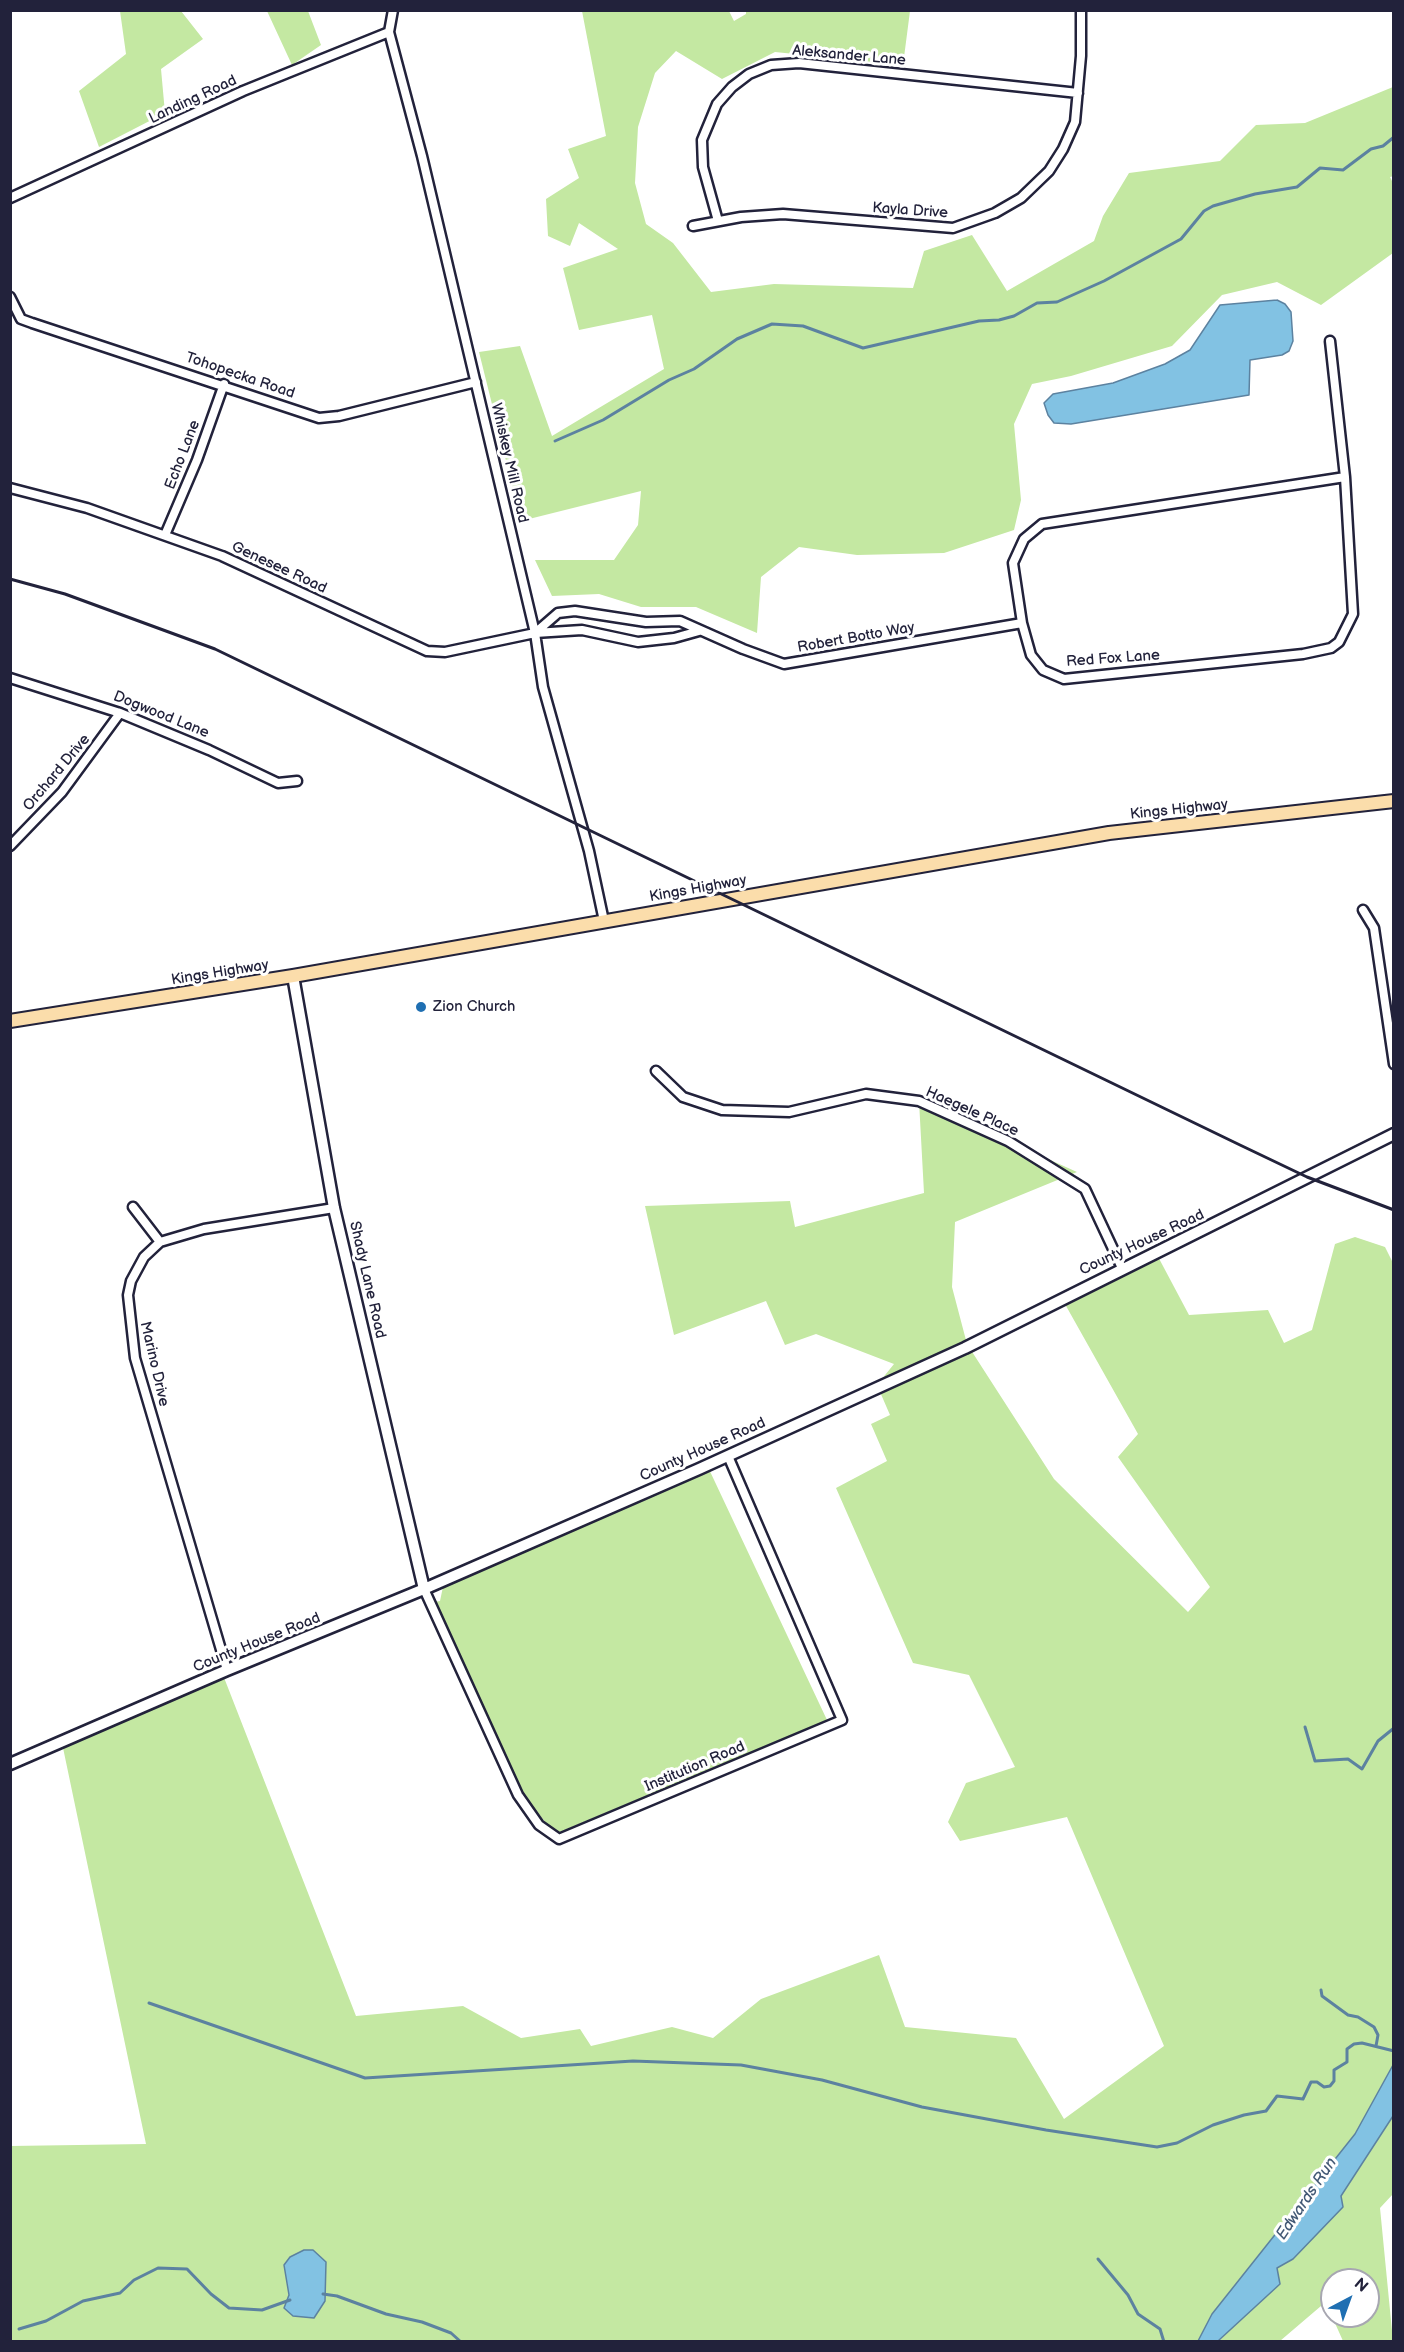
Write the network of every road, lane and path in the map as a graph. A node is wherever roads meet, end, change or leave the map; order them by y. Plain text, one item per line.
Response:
1 (393, 10) edge
2 (1081, 10) edge
3 (389, 32) junction
4 (1078, 93) junction
5 (10, 198) edge
6 (718, 221) junction
7 (693, 226) dead end
8 (10, 297) edge
9 (1330, 341) dead end
10 (476, 382) junction
11 (224, 384) junction
12 (1345, 477) junction
13 (10, 488) edge
14 (165, 535) junction
15 (1022, 623) junction
16 (699, 631) junction
17 (535, 633) junction
18 (10, 678) edge
19 (120, 713) junction
20 (297, 781) dead end
21 (1394, 801) edge
22 (10, 846) edge
23 (1363, 910) dead end
24 (604, 921) junction
25 (292, 976) junction
26 (10, 1021) edge
27 (1394, 1064) edge
28 (656, 1071) dead end
29 (1394, 1134) edge
30 (133, 1207) dead end
31 (334, 1208) junction
32 (160, 1242) junction
33 (1122, 1268) junction
34 (728, 1456) junction
35 (424, 1589) junction
36 (227, 1670) junction
37 (10, 1764) edge

1 - 3 street, Whiskey Mill Road
2 - 4 street, Kayla Drive
3 - 5 street, Landing Road
3 - 10 street, Whiskey Mill Road
4 - 6 street, Kayla Drive
4 - 6 street, Aleksander Lane
6 - 7 street, Kayla Drive
8 - 11 street, Tohopecka Road
9 - 12 street, Red Fox Lane
10 - 11 street, Tohopecka Road
10 - 17 street, Whiskey Mill Road
11 - 14 street, Echo Lane
12 - 15 street, Red Fox Lane
12 - 15 street, Red Fox Lane
13 - 14 street, Genesee Road
14 - 17 street, Genesee Road
15 - 16 street, Robert Botto Way
16 - 17 street
16 - 17 street, Robert Botto Way
17 - 24 street, Whiskey Mill Road
18 - 19 street, Dogwood Lane
19 - 20 street, Dogwood Lane
19 - 22 street, Orchard Drive
21 - 24 main road, Kings Highway
23 - 27 street
24 - 25 main road, Kings Highway
25 - 26 main road, Kings Highway
25 - 31 street, Shady Lane Road
28 - 33 street, Haegele Place
29 - 33 street, County House Road
30 - 32 street
31 - 32 street
31 - 35 street, Shady Lane Road
32 - 36 street, Marino Drive
33 - 34 street, County House Road
34 - 35 street, County House Road
34 - 35 street, Institution Road
35 - 36 street, County House Road
36 - 37 street, County House Road

